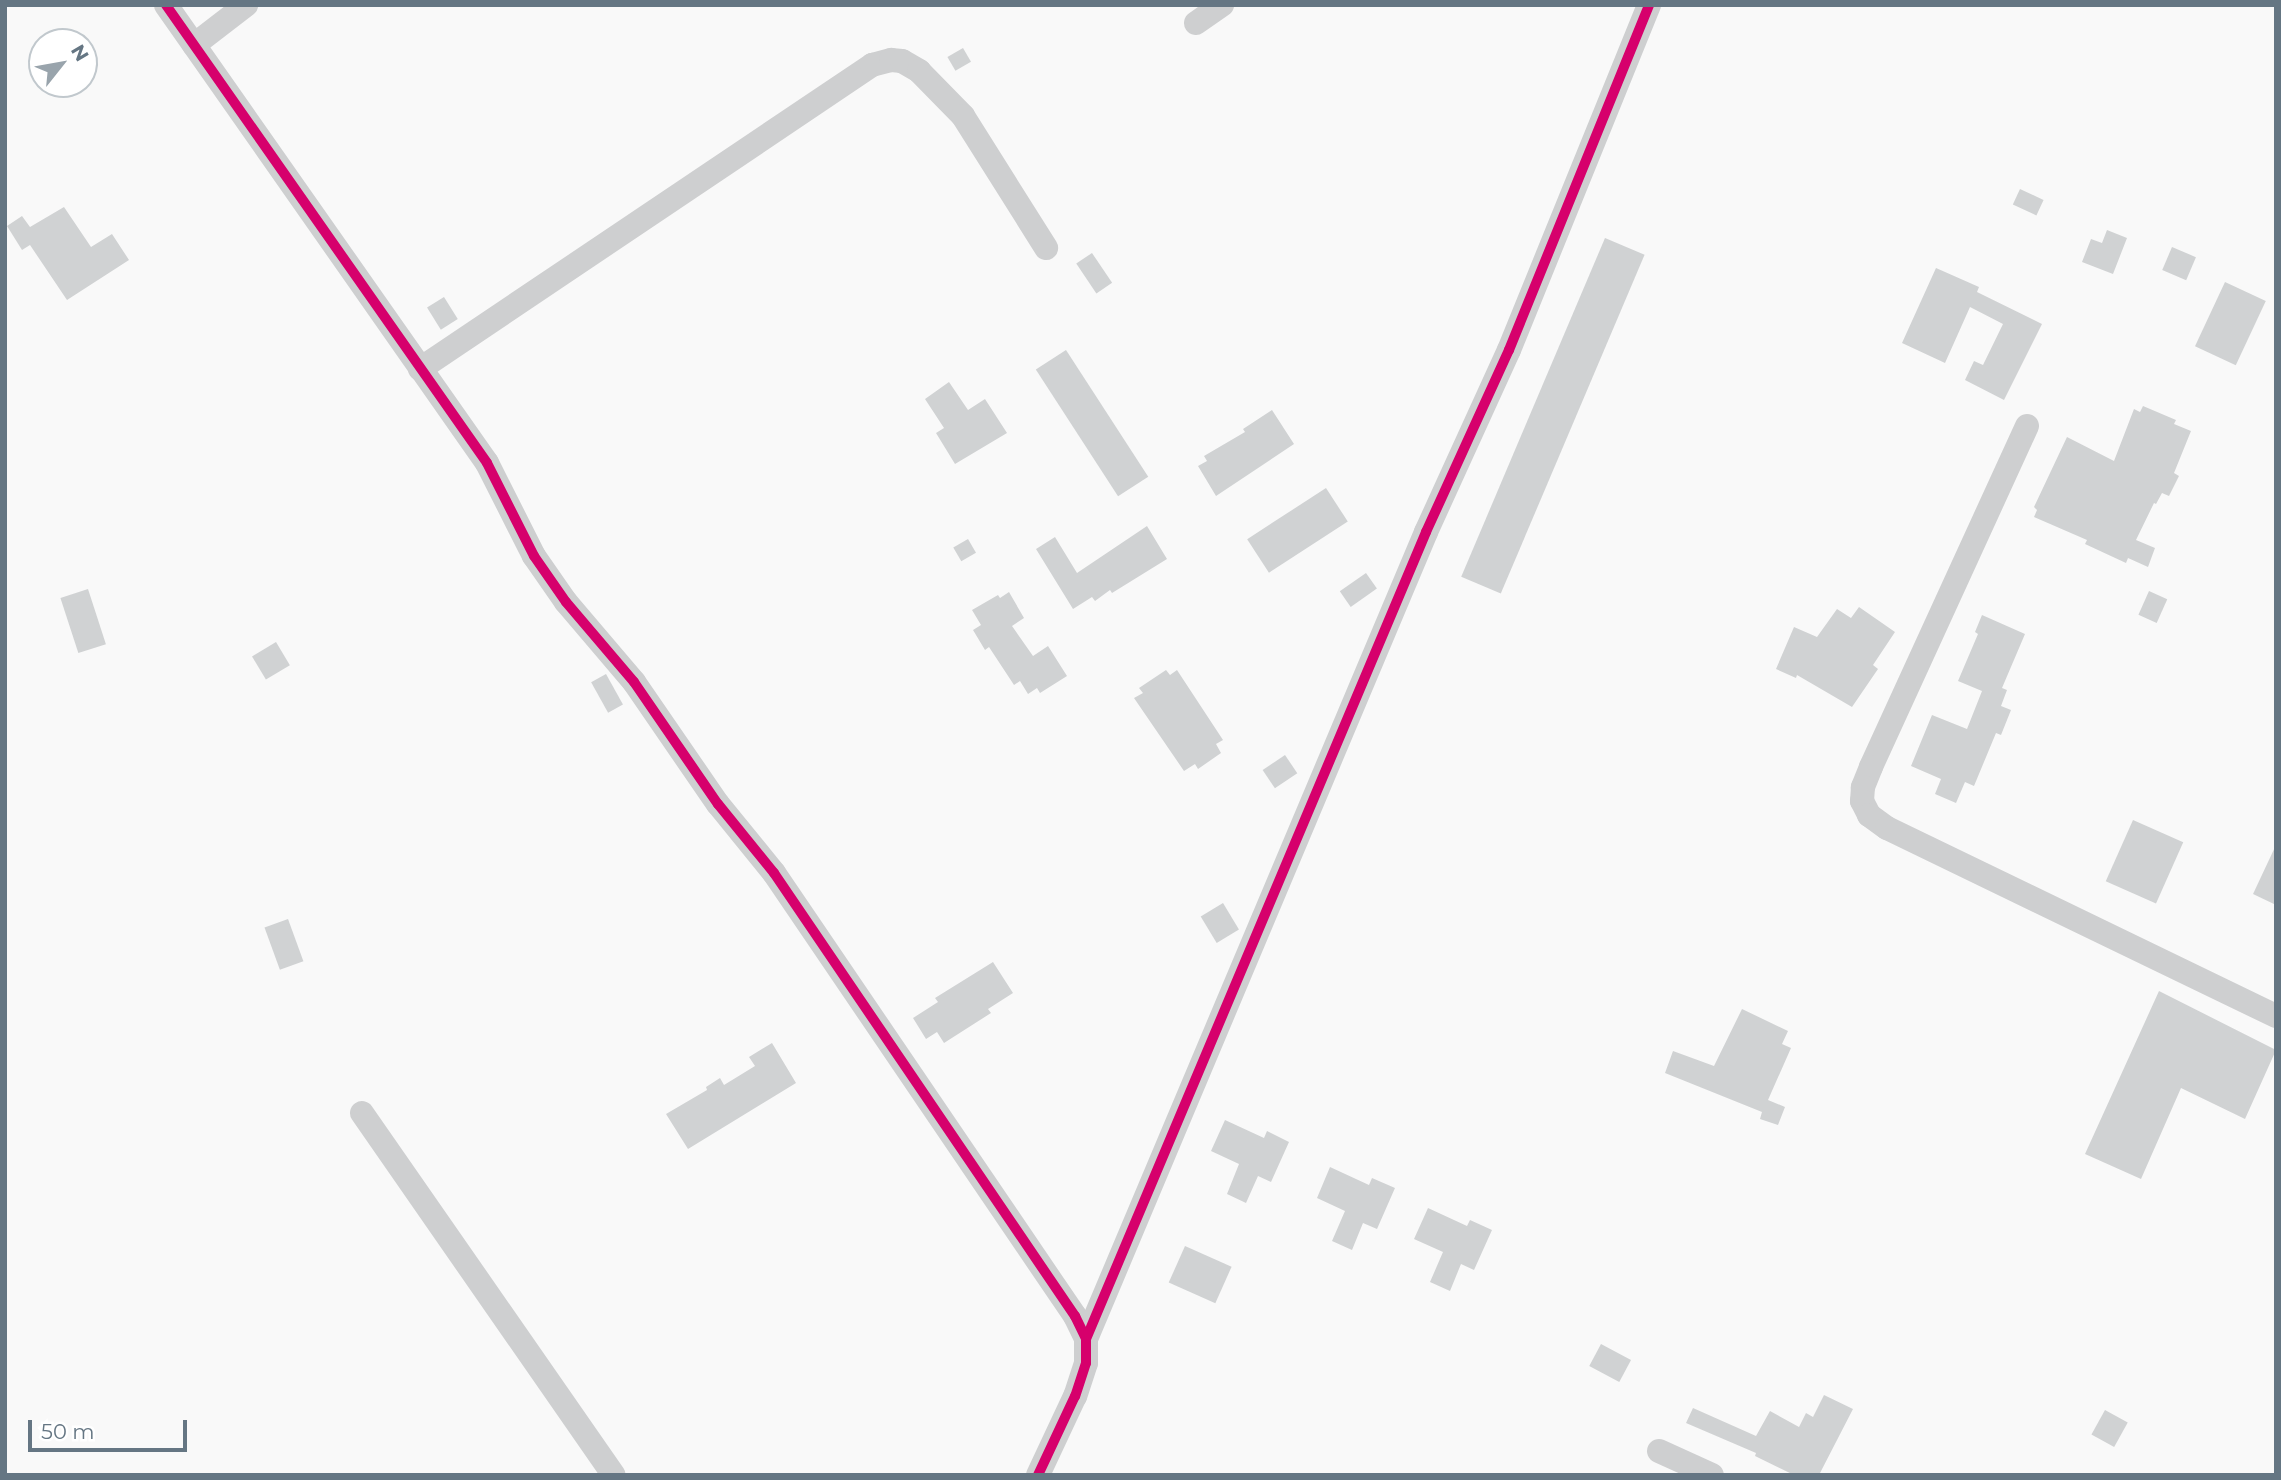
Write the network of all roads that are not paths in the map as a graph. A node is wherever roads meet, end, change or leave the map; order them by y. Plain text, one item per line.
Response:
1 (166, 5) edge
2 (246, 5) edge
3 (1222, 5) edge
4 (1649, 5) edge
5 (1196, 23) dead end
6 (194, 45) junction
7 (1045, 248) dead end
8 (420, 369) junction
9 (2026, 426) dead end
10 (2276, 1016) edge
11 (362, 1113) dead end
12 (1086, 1339) junction
13 (1659, 1451) dead end
14 (614, 1475) edge
15 (1038, 1475) edge
16 (1713, 1475) edge

1 - 6 street
2 - 6 street
3 - 5 street
4 - 12 street
6 - 8 street
7 - 8 street
8 - 12 street
9 - 10 street
11 - 14 street
12 - 15 street
13 - 16 street

